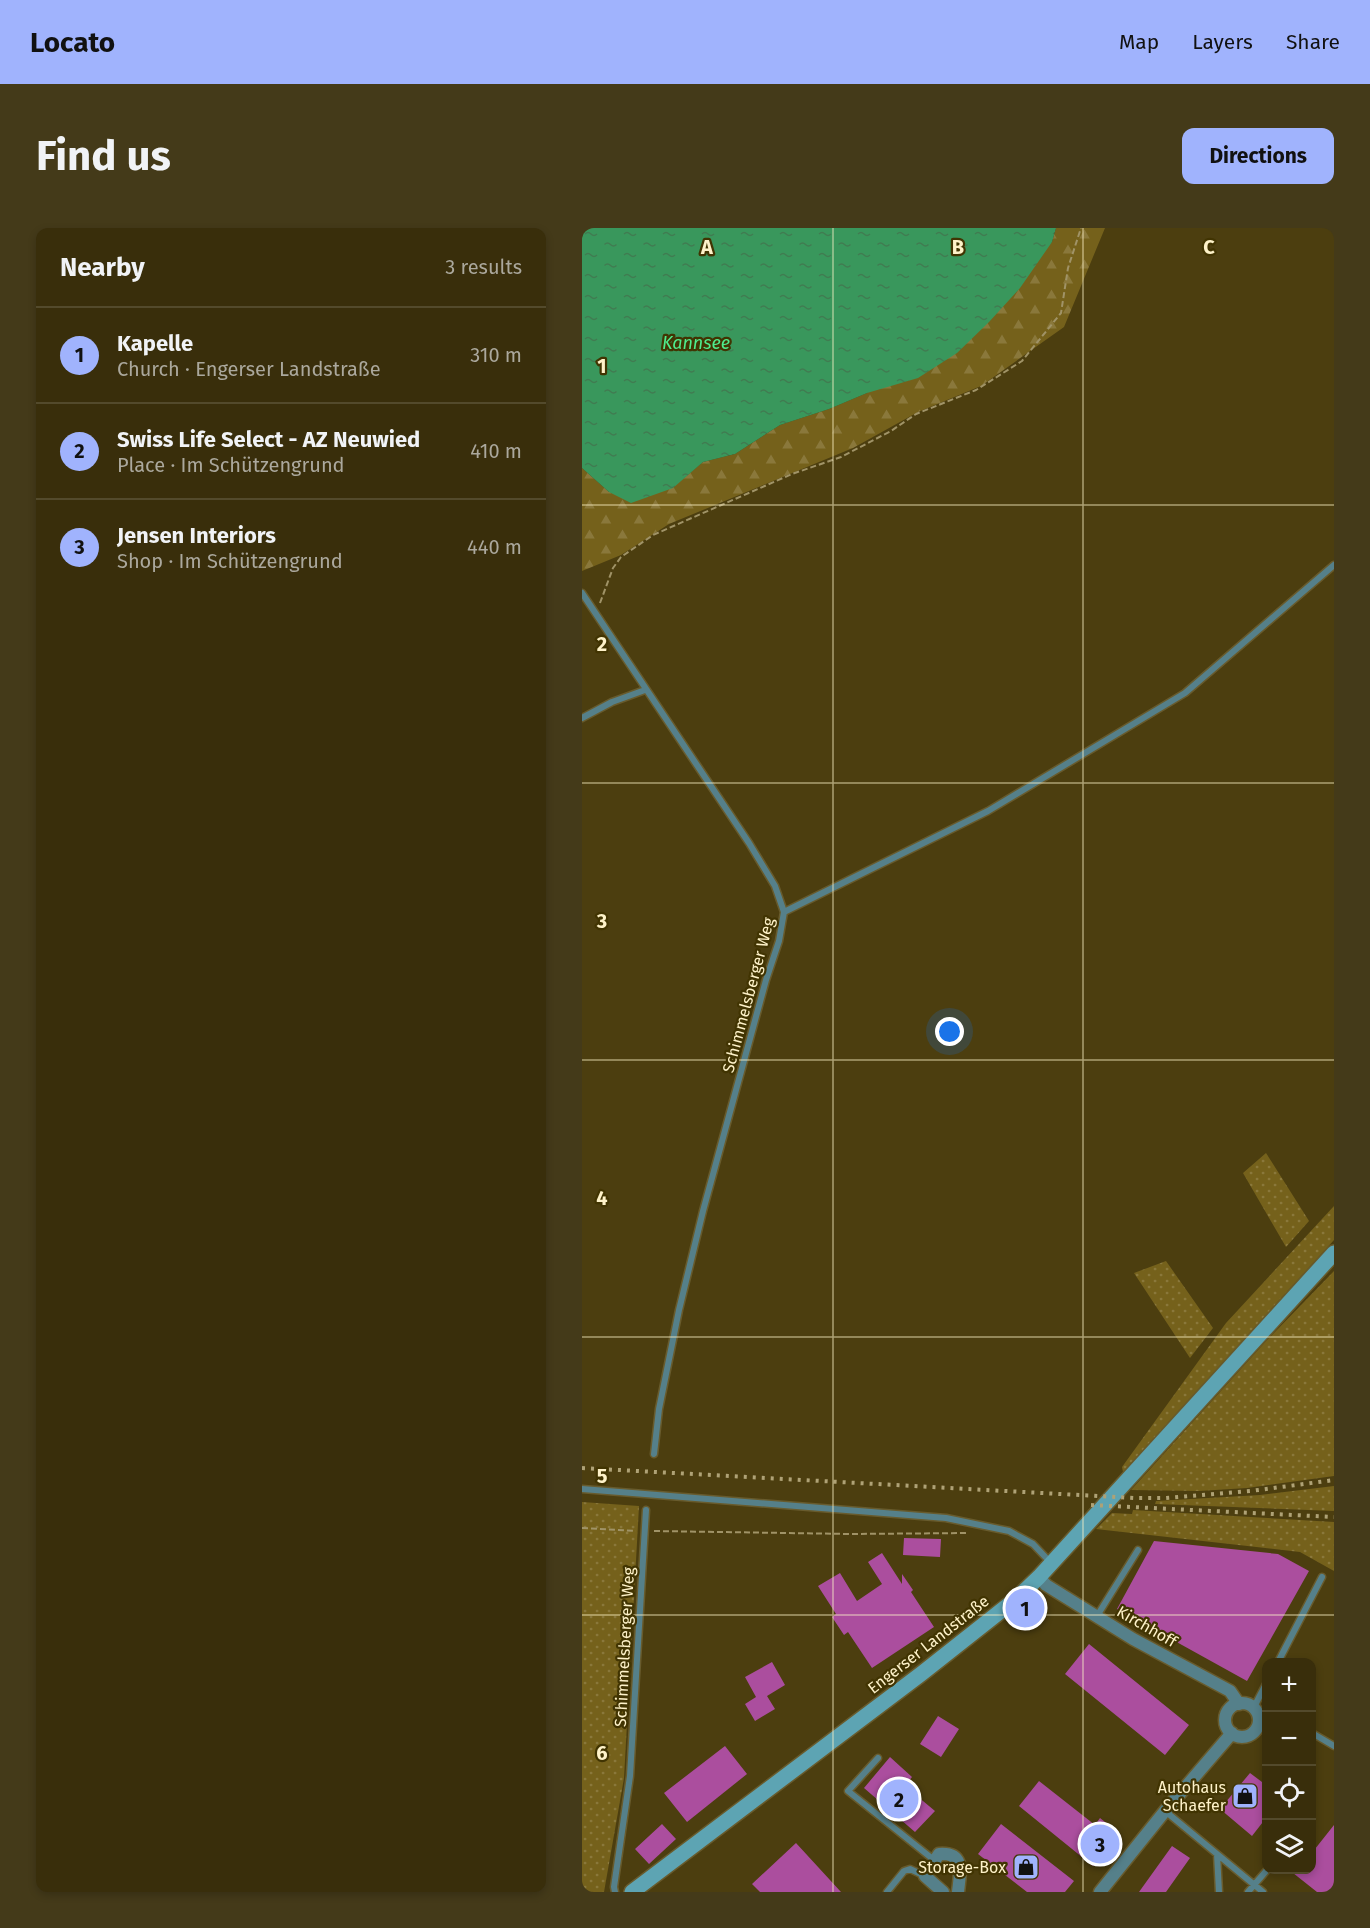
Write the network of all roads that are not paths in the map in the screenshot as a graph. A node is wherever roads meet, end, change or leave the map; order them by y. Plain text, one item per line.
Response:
1 (1334, 565) edge
2 (582, 592) edge
3 (645, 690) junction
4 (582, 718) edge
5 (784, 912) junction
6 (1334, 1253) edge
7 (654, 1454) dead end
8 (582, 1489) edge
9 (646, 1510) dead end
10 (1138, 1550) dead end
11 (1051, 1563) junction
12 (1039, 1577) junction
13 (1322, 1577) dead end
14 (1097, 1616) junction
15 (1280, 1658) edge
16 (1262, 1692) edge
17 (1239, 1704) junction
18 (1254, 1707) junction
19 (1262, 1719) edge
20 (1262, 1721) edge
21 (1232, 1733) junction
22 (1316, 1736) edge
23 (1334, 1746) edge
24 (878, 1758) dead end
25 (1166, 1811) junction
26 (1217, 1854) junction
27 (934, 1860) junction
28 (1263, 1874) edge
29 (925, 1876) junction
30 (1254, 1885) junction
31 (615, 1892) edge
32 (632, 1892) edge
33 (887, 1892) edge
34 (943, 1892) edge
35 (958, 1892) edge
36 (1100, 1892) edge
37 (1219, 1892) edge
38 (1248, 1892) edge
39 (1263, 1892) edge

1 - 5 lane
2 - 3 lane, Schimmelsberger Weg
3 - 4 lane
3 - 5 lane, Schimmelsberger Weg
5 - 7 lane, Schimmelsberger Weg
6 - 11 main road, Engerser Landstraße
8 - 11 lane
9 - 31 lane, Schimmelsberger Weg
10 - 14 lane
11 - 12 main road, Engerser Landstraße
12 - 14 street, Kirchhoff
12 - 32 main road, Engerser Landstraße
13 - 15 lane
14 - 17 street, Kirchhoff
16 - 18 lane
17 - 18 street
17 - 21 street
18 - 19 street
20 - 21 street
21 - 25 street
22 - 23 lane
24 - 27 lane
25 - 26 lane
25 - 36 street
26 - 30 lane
26 - 37 lane
27 - 29 street
27 - 35 street
28 - 30 lane
29 - 33 lane
29 - 34 street
30 - 38 lane
30 - 39 lane

